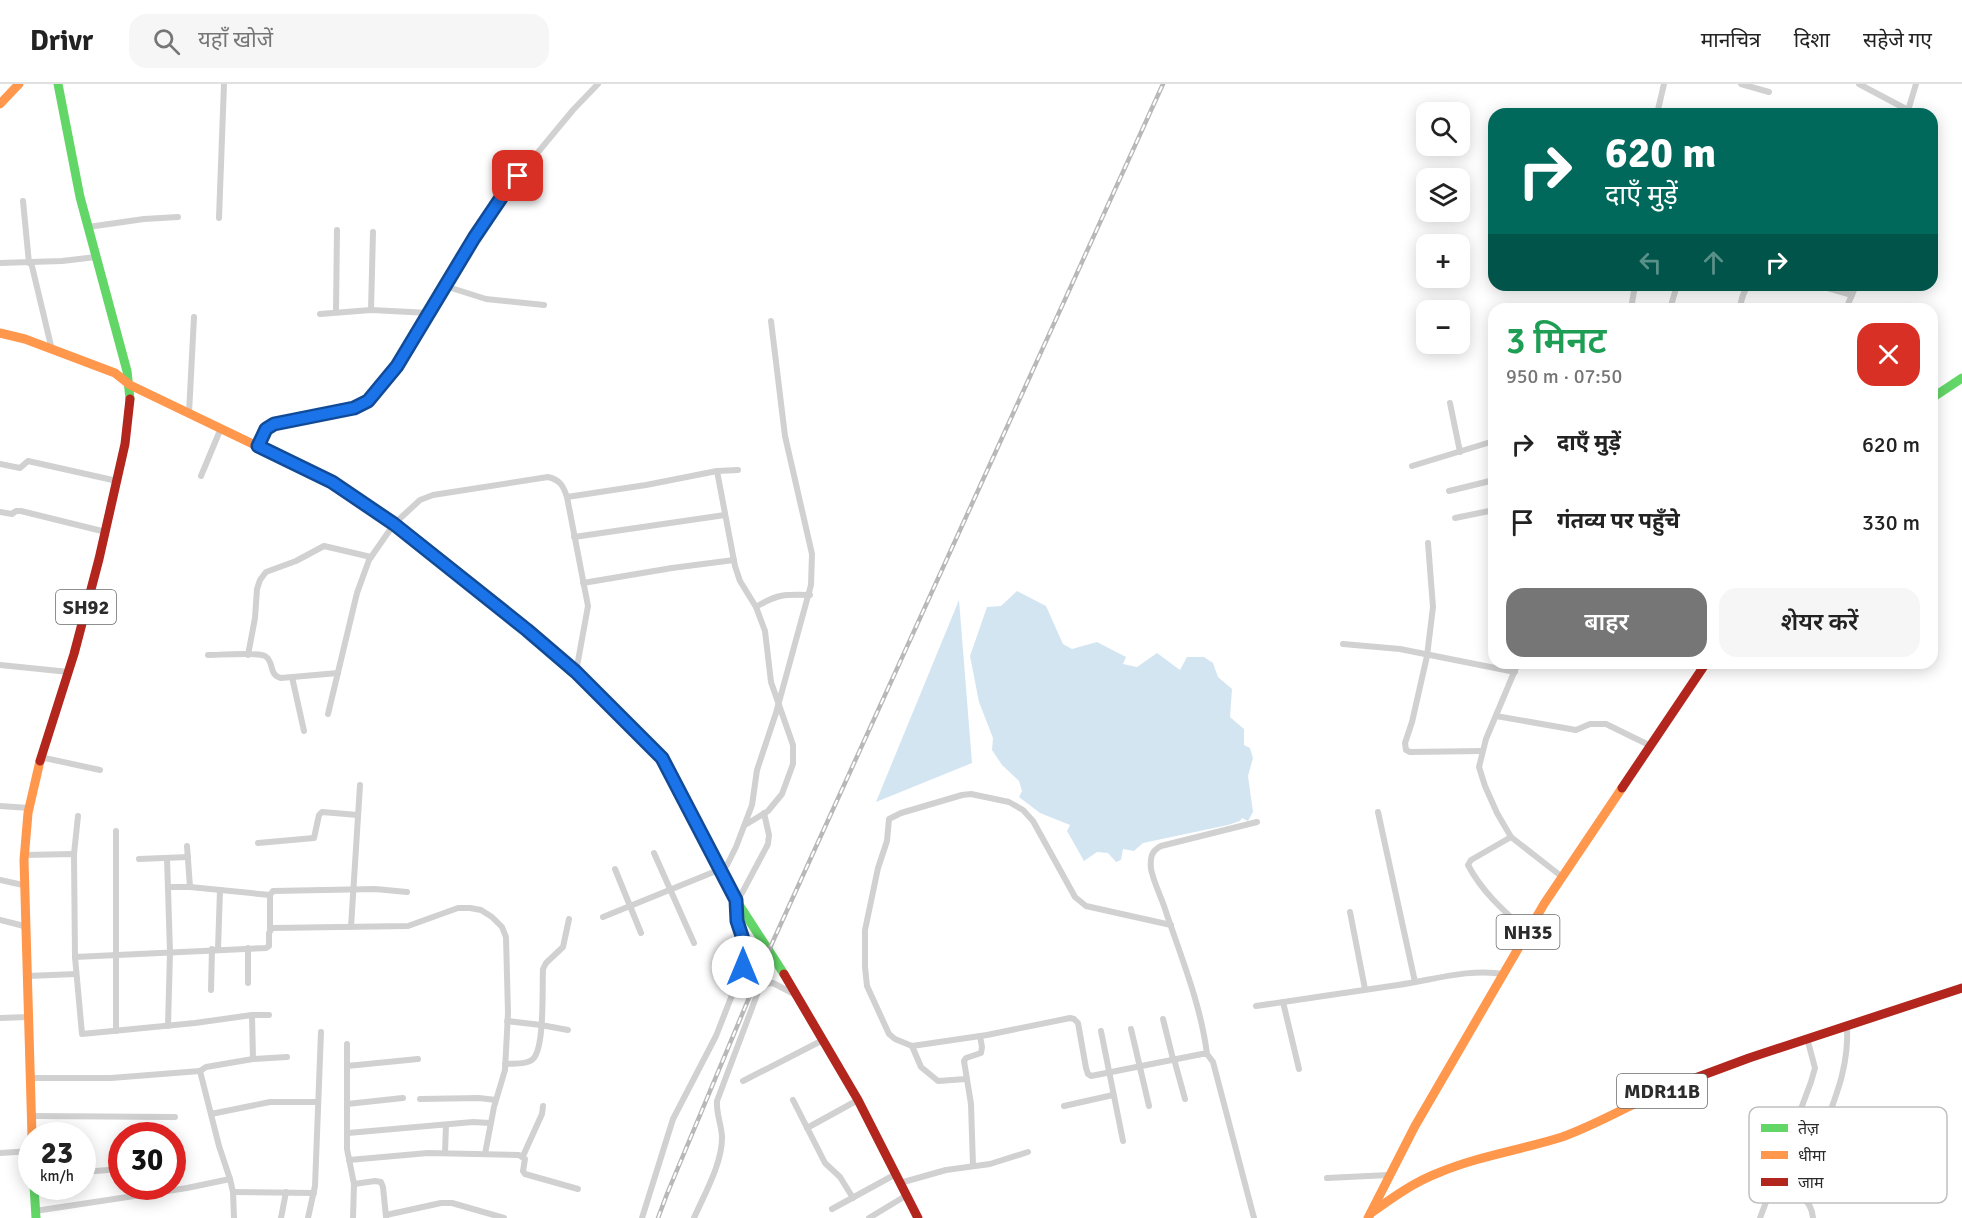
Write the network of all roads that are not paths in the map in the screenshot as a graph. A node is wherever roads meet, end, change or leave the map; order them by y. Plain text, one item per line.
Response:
1 (19, 84) edge
2 (58, 84) edge
3 (224, 84) edge
4 (598, 84) edge
5 (1664, 84) edge
6 (1741, 84) edge
7 (1859, 84) edge
8 (1916, 84) edge
9 (1769, 92) dead end
10 (0, 104) edge
11 (1658, 108) edge
12 (1901, 108) edge
13 (1909, 108) edge
14 (23, 201) dead end
15 (178, 217) dead end
16 (219, 218) dead end
17 (88, 227) junction
18 (337, 230) dead end
19 (373, 232) dead end
20 (96, 257) junction
21 (0, 263) edge
22 (30, 263) junction
23 (445, 286) junction
24 (1838, 291) edge
25 (1854, 291) edge
26 (1852, 295) junction
27 (1849, 303) edge
28 (544, 305) dead end
29 (371, 310) junction
30 (336, 312) junction
31 (430, 313) junction
32 (320, 314) dead end
33 (194, 317) dead end
34 (771, 321) dead end
35 (0, 333) edge
36 (52, 350) junction
37 (1962, 378) edge
38 (130, 385) junction
39 (1938, 394) edge
40 (1450, 403) dead end
41 (189, 413) junction
42 (221, 428) junction
43 (1488, 443) edge
44 (258, 446) junction
45 (1460, 452) junction
46 (0, 464) edge
47 (1412, 466) dead end
48 (738, 470) dead end
49 (717, 471) junction
50 (201, 476) dead end
51 (1488, 481) edge
52 (117, 482) junction
53 (1449, 491) dead end
54 (567, 497) junction
55 (1488, 511) edge
56 (0, 512) edge
57 (725, 515) junction
58 (1455, 518) dead end
59 (394, 524) junction
60 (106, 532) junction
61 (574, 537) junction
62 (1428, 543) dead end
63 (371, 557) junction
64 (734, 560) junction
65 (583, 583) junction
66 (810, 595) junction
67 (756, 607) junction
68 (1343, 644) dead end
69 (208, 655) dead end
70 (248, 655) junction
71 (1427, 656) junction
72 (0, 665) edge
73 (1488, 667) edge
74 (1498, 669) edge
75 (1516, 669) edge
76 (1702, 669) edge
77 (69, 672) junction
78 (576, 672) junction
79 (1515, 672) junction
80 (338, 673) junction
81 (292, 677) junction
82 (778, 706) junction
83 (328, 714) dead end
84 (1496, 716) junction
85 (304, 731) dead end
86 (1651, 746) junction
87 (1482, 751) junction
88 (40, 758) junction
89 (100, 770) dead end
90 (360, 785) dead end
91 (0, 806) edge
92 (29, 808) junction
93 (1378, 812) dead end
94 (764, 813) junction
95 (358, 815) junction
96 (78, 816) dead end
97 (1257, 822) dead end
98 (744, 825) junction
99 (116, 831) dead end
100 (1511, 837) junction
101 (258, 843) dead end
102 (187, 846) dead end
103 (654, 853) dead end
104 (74, 854) junction
105 (23, 855) junction
106 (188, 857) junction
107 (167, 858) junction
108 (140, 859) dead end
109 (615, 869) dead end
110 (720, 869) junction
111 (1561, 876) junction
112 (0, 880) edge
113 (23, 885) junction
114 (168, 887) junction
115 (190, 887) junction
116 (220, 890) junction
117 (354, 890) junction
118 (670, 890) junction
119 (407, 892) dead end
120 (270, 894) junction
121 (736, 900) junction
122 (630, 906) junction
123 (1350, 912) dead end
124 (603, 917) dead end
125 (569, 919) dead end
126 (0, 920) edge
127 (1171, 925) junction
128 (24, 926) junction
129 (351, 927) junction
130 (270, 930) junction
131 (641, 933) dead end
132 (1527, 933) junction
133 (693, 943) dead end
134 (248, 948) junction
135 (215, 949) junction
136 (170, 952) junction
137 (115, 955) junction
138 (75, 957) junction
139 (76, 974) junction
140 (1504, 974) junction
141 (27, 976) junction
142 (1414, 982) junction
143 (248, 983) dead end
144 (1962, 988) edge
145 (1365, 989) junction
146 (212, 990) dead end
147 (798, 996) junction
148 (1283, 1002) junction
149 (1256, 1006) dead end
150 (252, 1015) junction
151 (269, 1015) dead end
152 (28, 1017) junction
153 (0, 1018) edge
154 (1163, 1019) dead end
155 (507, 1021) junction
156 (540, 1025) junction
157 (1847, 1025) junction
158 (168, 1026) junction
159 (1131, 1029) dead end
160 (568, 1030) dead end
161 (1101, 1031) dead end
162 (116, 1032) junction
163 (321, 1032) dead end
164 (980, 1036) junction
165 (1807, 1038) junction
166 (823, 1040) junction
167 (346, 1044) dead end
168 (912, 1046) junction
169 (1207, 1054) junction
170 (286, 1057) dead end
171 (253, 1059) junction
172 (418, 1059) dead end
173 (1173, 1059) junction
174 (505, 1064) junction
175 (347, 1066) junction
176 (1140, 1066) junction
177 (1299, 1069) dead end
178 (200, 1071) junction
179 (1108, 1072) junction
180 (30, 1078) junction
181 (966, 1079) junction
182 (743, 1081) dead end
183 (1113, 1095) junction
184 (403, 1098) dead end
185 (420, 1099) dead end
186 (1185, 1099) dead end
187 (496, 1100) junction
188 (793, 1100) dead end
189 (858, 1100) junction
190 (318, 1102) junction
191 (347, 1104) junction
192 (543, 1106) dead end
193 (1064, 1106) dead end
194 (1149, 1106) dead end
195 (1802, 1107) edge
196 (1831, 1107) edge
197 (211, 1114) junction
198 (31, 1116) junction
199 (175, 1117) dead end
200 (31, 1122) edge
201 (490, 1123) junction
202 (446, 1125) junction
203 (807, 1128) junction
204 (348, 1133) junction
205 (1123, 1141) dead end
206 (18, 1152) edge
207 (1028, 1152) dead end
208 (0, 1153) edge
209 (445, 1153) junction
210 (485, 1154) junction
211 (522, 1156) junction
212 (349, 1160) junction
213 (973, 1166) junction
214 (1389, 1174) junction
215 (898, 1178) junction
216 (1327, 1178) dead end
217 (230, 1179) junction
218 (354, 1184) junction
219 (578, 1189) dead end
220 (233, 1191) junction
221 (286, 1192) junction
222 (314, 1193) junction
223 (907, 1195) junction
224 (853, 1198) junction
225 (1766, 1203) edge
226 (1809, 1203) edge
227 (832, 1209) dead end
228 (35, 1214) edge
229 (1369, 1215) edge
230 (386, 1217) edge
231 (501, 1217) edge
232 (234, 1218) edge
233 (281, 1218) edge
234 (308, 1218) edge
235 (353, 1218) edge
236 (642, 1218) edge
237 (694, 1218) edge
238 (869, 1218) edge
239 (918, 1218) edge
240 (1254, 1218) edge
241 (1760, 1218) edge
242 (1813, 1218) edge

1 - 10 main road
2 - 17 main road, SH92
3 - 16 street
4 - 23 street
5 - 11 street
6 - 9 street
7 - 12 street
8 - 13 street
14 - 22 street
15 - 17 street
17 - 20 main road, SH92
18 - 30 street
19 - 29 street
20 - 22 street
20 - 38 main road, SH92
21 - 22 street
22 - 36 street
23 - 28 street
23 - 31 street
24 - 26 street
25 - 26 street
26 - 27 street
29 - 30 street
29 - 31 street
30 - 32 street
31 - 44 street
33 - 41 street
34 - 66 street
35 - 36 main road
36 - 38 main road
37 - 39 main road
38 - 41 main road
38 - 52 main road, SH92
40 - 45 street
41 - 42 main road
42 - 44 main road
42 - 50 street
43 - 45 street
44 - 59 main road
45 - 47 street
46 - 52 street
48 - 49 street
49 - 54 street
49 - 57 street
51 - 53 street
52 - 60 main road, SH92
54 - 59 street
54 - 61 street
55 - 58 street
56 - 60 street
57 - 61 street
57 - 64 street
59 - 63 street
59 - 78 main road
60 - 77 main road, SH92
61 - 65 street
62 - 71 street
63 - 70 street
63 - 80 street
64 - 65 street
64 - 67 street
65 - 78 street
66 - 67 street
66 - 82 street
67 - 82 street
68 - 71 street
69 - 70 street
70 - 81 street
71 - 73 street
71 - 87 street
72 - 77 street
74 - 79 street
75 - 79 street
76 - 86 main road, NH35
77 - 88 main road, SH92
78 - 110 main road
79 - 84 street
80 - 81 street
80 - 83 street
81 - 85 street
82 - 94 street
82 - 98 street
84 - 86 street
84 - 87 street
86 - 111 main road, NH35
87 - 100 street
88 - 89 street
88 - 92 main road, SH92
90 - 95 street
91 - 92 street
92 - 105 main road, SH92
93 - 142 street
94 - 98 street
94 - 121 street
95 - 101 street
95 - 117 street
96 - 104 street
97 - 127 street
98 - 110 street
99 - 137 street
100 - 111 street
100 - 132 street
102 - 106 street
103 - 118 street
104 - 105 street
104 - 138 street
105 - 113 main road, SH92
106 - 107 street
106 - 115 street
107 - 108 street
107 - 114 street
109 - 122 street
110 - 118 street
110 - 121 main road
111 - 132 main road, NH35
112 - 113 street
113 - 128 main road, SH92
114 - 115 street
114 - 136 street
115 - 116 street
116 - 120 street
116 - 135 street
117 - 119 street
117 - 120 street
117 - 129 street
118 - 122 street
118 - 133 street
120 - 130 street
121 - 147 main road
121 - 236 street
122 - 124 street
122 - 131 street
123 - 145 street
125 - 156 street
126 - 128 street
127 - 168 street
127 - 169 street
128 - 141 main road, SH92
129 - 130 street
129 - 155 street
130 - 134 street
132 - 140 main road, NH35
134 - 135 street
134 - 143 street
135 - 136 street
135 - 146 street
136 - 137 street
136 - 158 street
137 - 138 street
137 - 162 street
138 - 139 street
139 - 141 street
139 - 162 street
140 - 142 street
140 - 214 main road, NH35
141 - 152 main road, SH92
142 - 145 street
144 - 157 main road, MDR11B
145 - 148 street
147 - 166 main road
147 - 237 street
148 - 149 street
148 - 177 street
150 - 151 street
150 - 158 street
150 - 171 street
152 - 153 street
152 - 180 main road, SH92
154 - 173 street
155 - 156 street
155 - 174 street
156 - 160 street
156 - 174 street
157 - 165 main road, MDR11B
157 - 196 street
158 - 162 street
159 - 176 street
161 - 179 street
163 - 190 street
164 - 168 street
164 - 179 street
164 - 181 street
165 - 195 street
165 - 229 main road, MDR11B
166 - 182 street
166 - 189 main road
167 - 175 street
168 - 181 street
169 - 173 street
169 - 240 street
170 - 171 street
171 - 178 street
172 - 175 street
173 - 176 street
173 - 186 street
174 - 187 street
175 - 191 street
176 - 179 street
176 - 194 street
178 - 180 street
178 - 197 street
179 - 183 street
180 - 198 main road, SH92
181 - 213 street
183 - 193 street
183 - 205 street
184 - 191 street
185 - 187 street
187 - 201 street
188 - 203 street
189 - 203 street
189 - 215 main road
190 - 197 street
190 - 222 street
191 - 204 street
192 - 211 street
197 - 217 street
198 - 199 street
198 - 200 main road, SH92
201 - 202 street
201 - 210 street
202 - 204 street
202 - 209 street
203 - 224 street
204 - 212 street
206 - 208 street
207 - 213 street
209 - 210 street
209 - 212 street
210 - 211 street
211 - 219 street
212 - 218 street
213 - 215 street
214 - 216 street
214 - 229 main road, NH35
215 - 223 main road
215 - 224 street
217 - 220 street
217 - 228 street
218 - 230 street
218 - 235 street
220 - 221 street
220 - 232 street
221 - 222 street
221 - 233 street
222 - 234 street
223 - 238 street
223 - 239 main road
224 - 227 street
225 - 241 street
226 - 242 street
230 - 231 street

